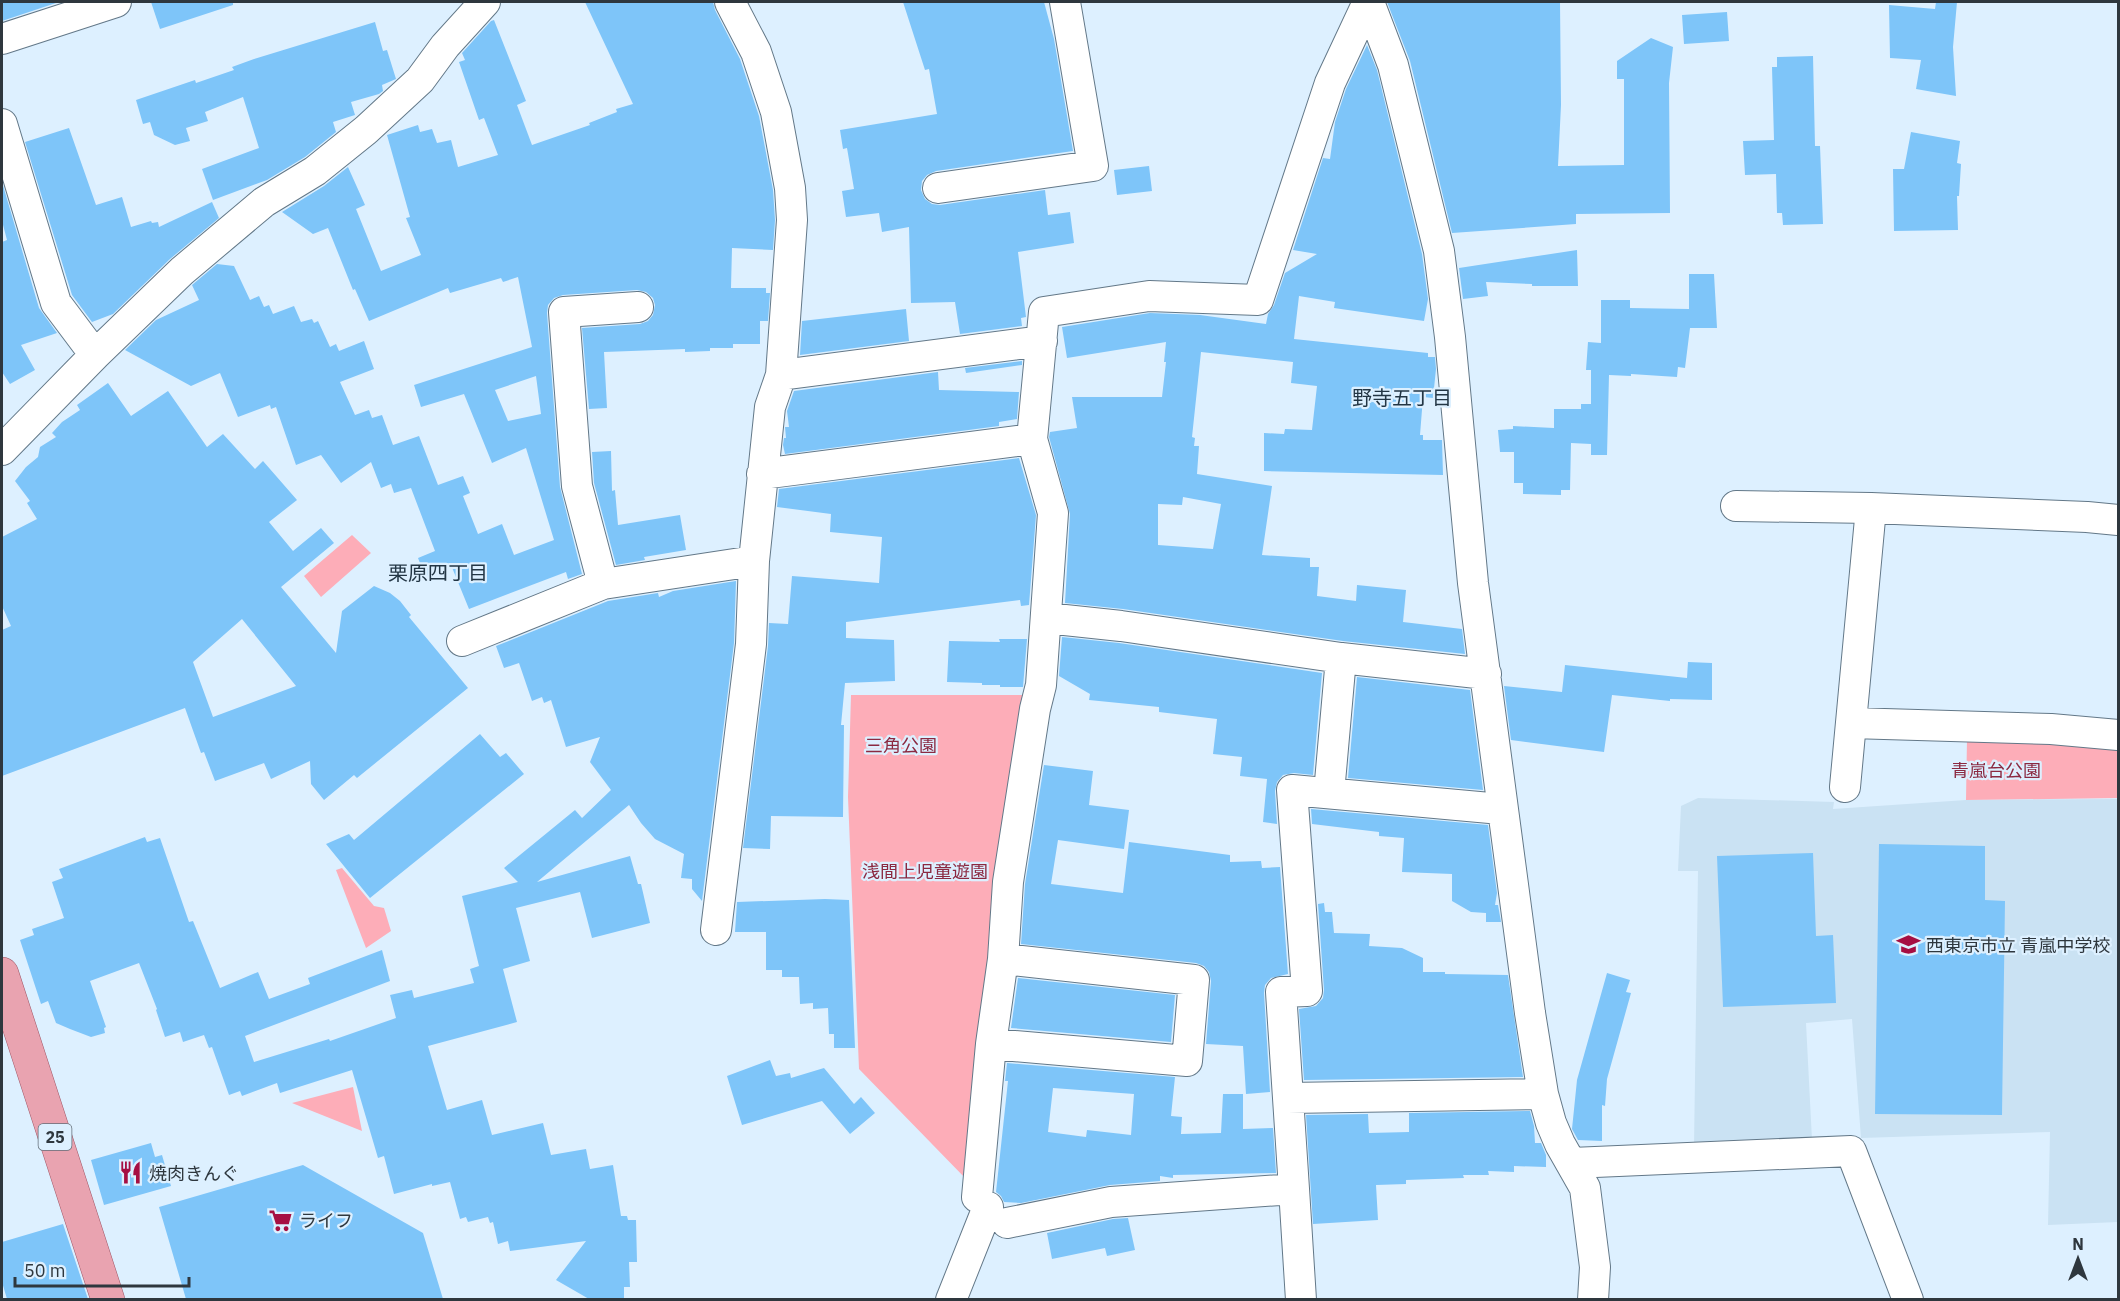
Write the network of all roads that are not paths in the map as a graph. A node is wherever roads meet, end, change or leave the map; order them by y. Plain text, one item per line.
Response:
1 (116, 2) edge
2 (484, 2) edge
3 (730, 2) edge
4 (1065, 2) edge
5 (1369, 2) edge
6 (2, 39) edge
7 (2, 124) edge
8 (938, 188) dead end
9 (638, 307) dead end
10 (1042, 341) junction
11 (95, 355) junction
12 (781, 375) junction
13 (1032, 439) junction
14 (2, 450) edge
15 (762, 474) junction
16 (1736, 506) dead end
17 (1871, 508) junction
18 (2118, 520) edge
19 (754, 561) junction
20 (603, 584) junction
21 (1046, 618) junction
22 (462, 641) dead end
23 (1341, 658) junction
24 (1486, 674) junction
25 (1851, 723) junction
26 (2118, 735) edge
27 (1845, 787) dead end
28 (1329, 793) junction
29 (1502, 809) junction
30 (716, 930) dead end
31 (1003, 959) junction
32 (2, 974) edge
33 (991, 1044) junction
34 (1543, 1094) junction
35 (1288, 1098) junction
36 (1572, 1163) junction
37 (1294, 1189) junction
38 (990, 1209) junction
39 (108, 1299) edge
40 (951, 1299) edge
41 (1301, 1299) edge
42 (1593, 1299) edge
43 (1908, 1299) edge

1 - 6 street
2 - 11 street
3 - 12 street
4 - 8 street
5 - 10 street
5 - 24 street
7 - 11 street
9 - 20 street
10 - 12 street
10 - 13 street
11 - 14 street
12 - 15 street
13 - 15 street
13 - 21 street
15 - 19 street
16 - 17 street
17 - 18 street
17 - 25 street
19 - 20 street
19 - 30 street
20 - 22 street
21 - 23 street
21 - 31 street
23 - 24 street
23 - 28 street
24 - 29 street
25 - 26 street
25 - 27 street
28 - 29 street
28 - 35 street
29 - 34 street
31 - 33 street
31 - 33 street
32 - 39 main road, 25
33 - 38 street
34 - 35 street
34 - 36 street
35 - 37 street
36 - 42 street
36 - 43 street
37 - 38 street
37 - 41 street
38 - 40 street

